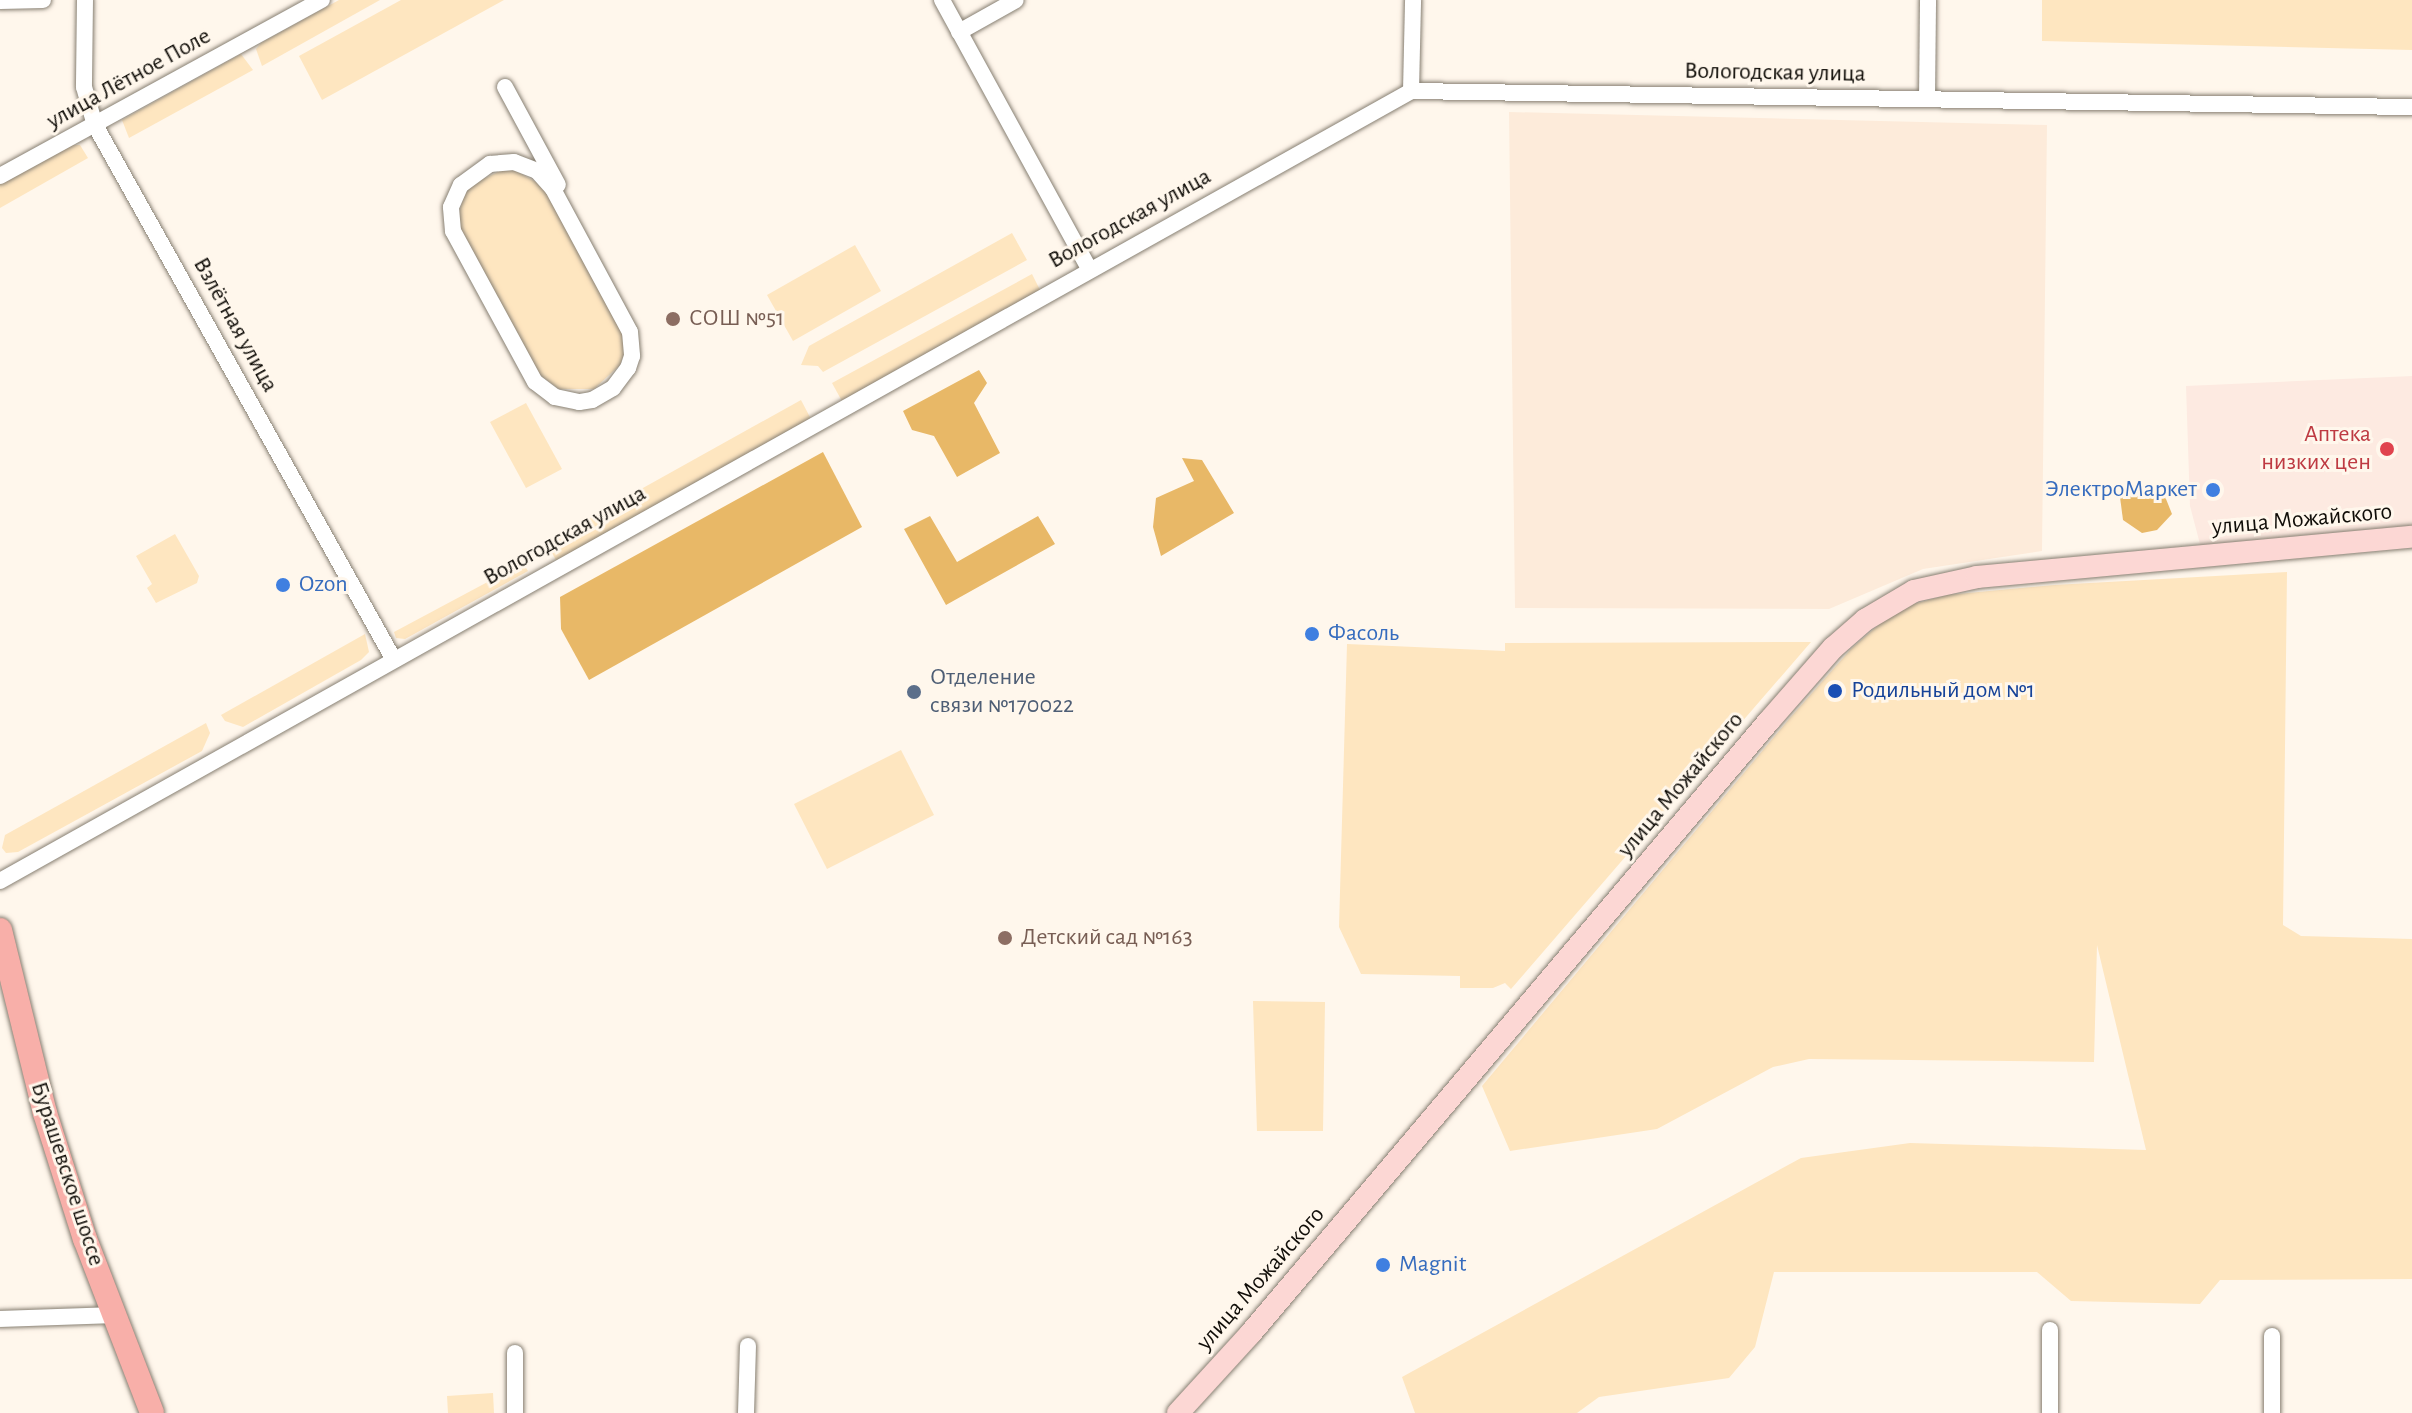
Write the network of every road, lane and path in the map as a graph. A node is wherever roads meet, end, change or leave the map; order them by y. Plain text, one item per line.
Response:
1 (43, 0) edge
2 (85, 0) edge
3 (322, 0) edge
4 (942, 0) edge
5 (1016, 0) edge
6 (1413, 0) edge
7 (1928, 0) edge
8 (0, 1) edge
9 (959, 32) junction
10 (505, 87) dead end
11 (1411, 91) junction
12 (1927, 99) junction
13 (2412, 107) edge
14 (95, 125) junction
15 (0, 176) edge
16 (1089, 269) junction
17 (630, 324) junction
18 (2412, 537) edge
19 (394, 660) junction
20 (0, 881) edge
21 (0, 930) edge
22 (4, 972) edge
23 (115, 1315) junction
24 (0, 1319) edge
25 (2050, 1330) dead end
26 (2272, 1336) dead end
27 (748, 1346) dead end
28 (515, 1353) dead end
29 (152, 1413) edge
30 (515, 1413) edge
31 (746, 1413) edge
32 (1178, 1413) edge
33 (2050, 1413) edge
34 (2272, 1413) edge

1 - 8 street
2 - 14 street, Взлётная улица
3 - 14 street, улица Лётное Поле
4 - 9 street
5 - 9 street
6 - 11 street
7 - 12 street
9 - 16 street
10 - 17 street
11 - 12 street, Вологодская улица
11 - 16 street, Вологодская улица
12 - 13 street, Вологодская улица
14 - 15 street, улица Лётное Поле
14 - 19 street, Взлётная улица
16 - 19 street, Вологодская улица
17 - 17 street
18 - 32 main road, улица Можайского
19 - 20 street, Вологодская улица
21 - 22 main road, Бурашевское шоссе
22 - 23 main road, Бурашевское шоссе
23 - 24 street
23 - 29 main road, Бурашевское шоссе
25 - 33 street
26 - 34 street
27 - 31 street
28 - 30 street

